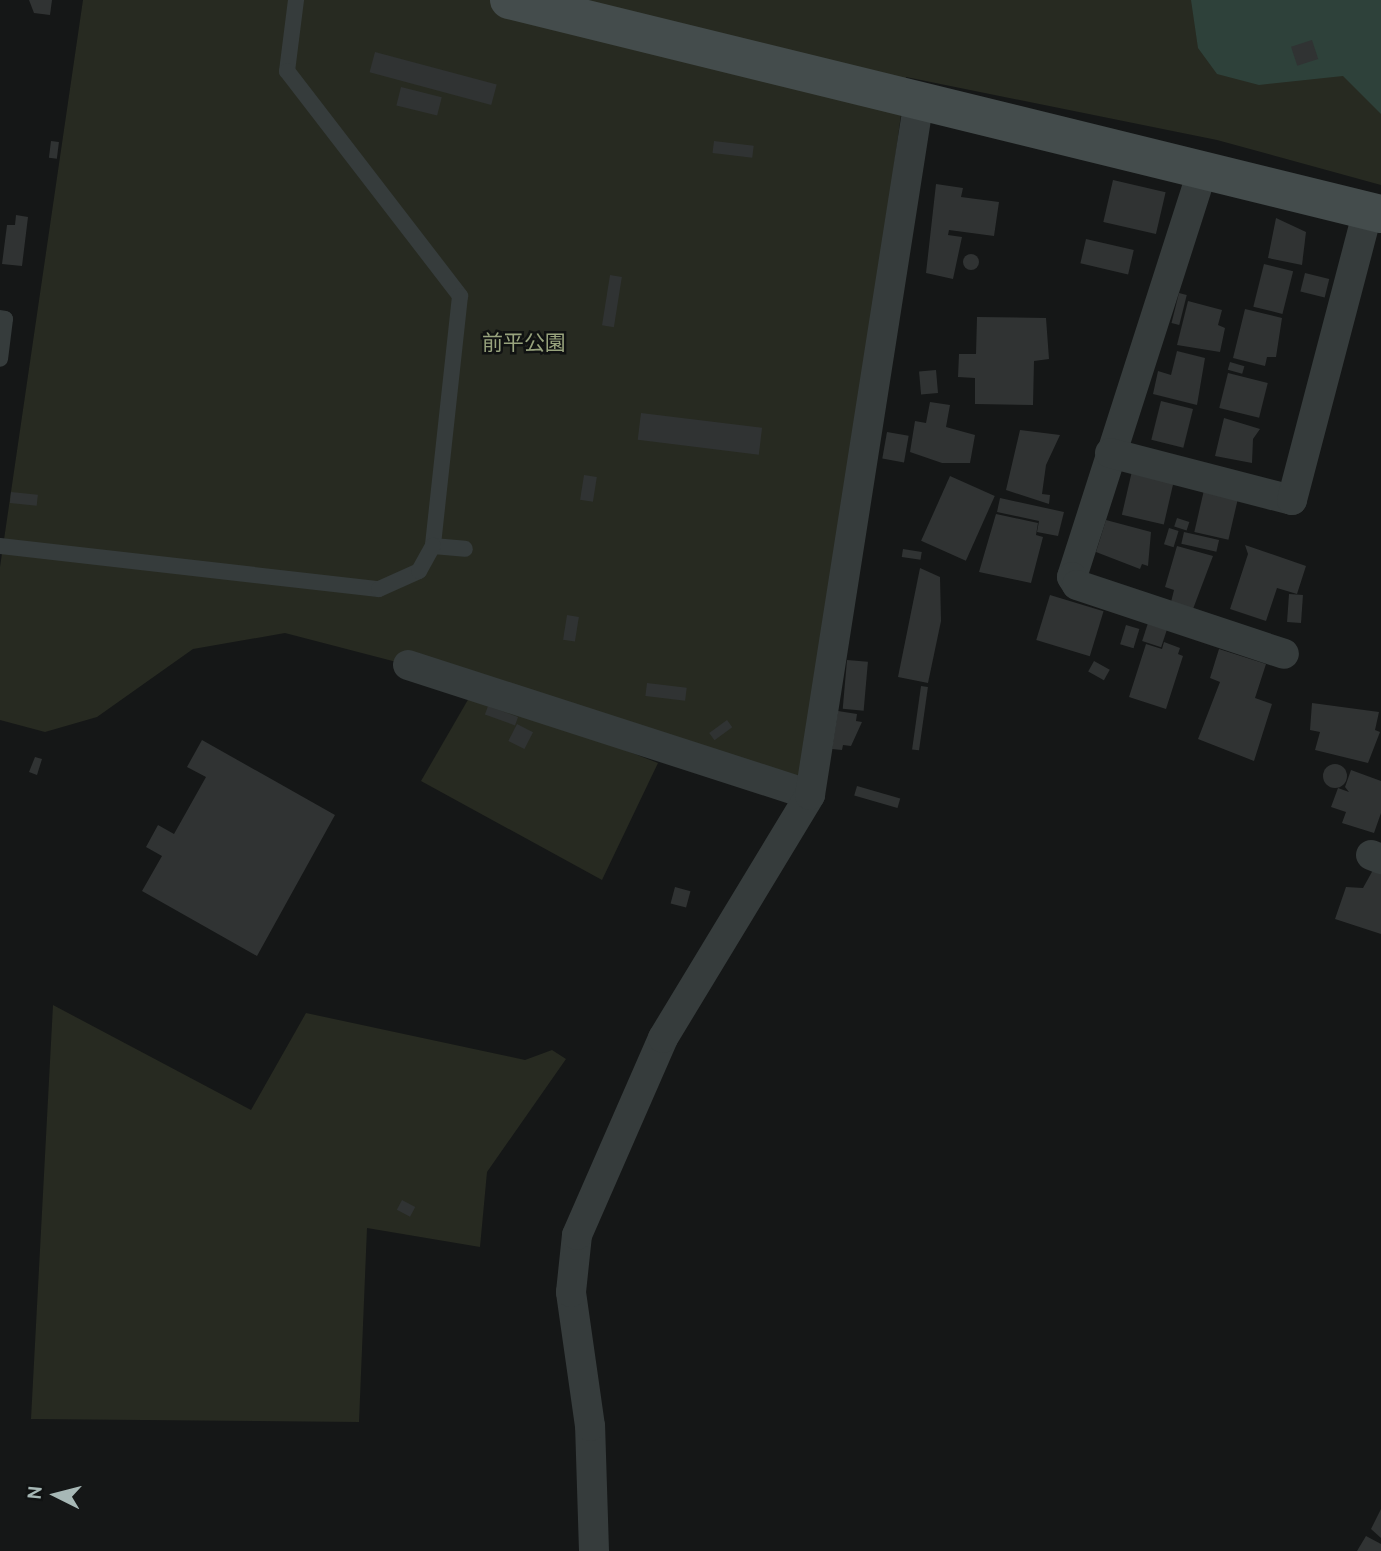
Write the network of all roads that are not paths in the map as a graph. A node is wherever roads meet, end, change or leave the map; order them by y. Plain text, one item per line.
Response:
1 (296, 0) edge
2 (509, 0) edge
3 (919, 100) junction
4 (1202, 172) junction
5 (1374, 213) edge
6 (0, 318) edge
7 (0, 359) edge
8 (1110, 453) junction
9 (0, 546) edge
10 (433, 546) junction
11 (465, 549) dead end
12 (1284, 654) dead end
13 (408, 665) dead end
14 (810, 795) junction
15 (594, 1551) edge

1 - 10 lane
2 - 3 street
3 - 4 street
3 - 14 street
4 - 5 street
4 - 8 street
5 - 8 street
6 - 7 lane
8 - 12 street
9 - 10 lane
10 - 11 lane
13 - 14 street
14 - 15 street

